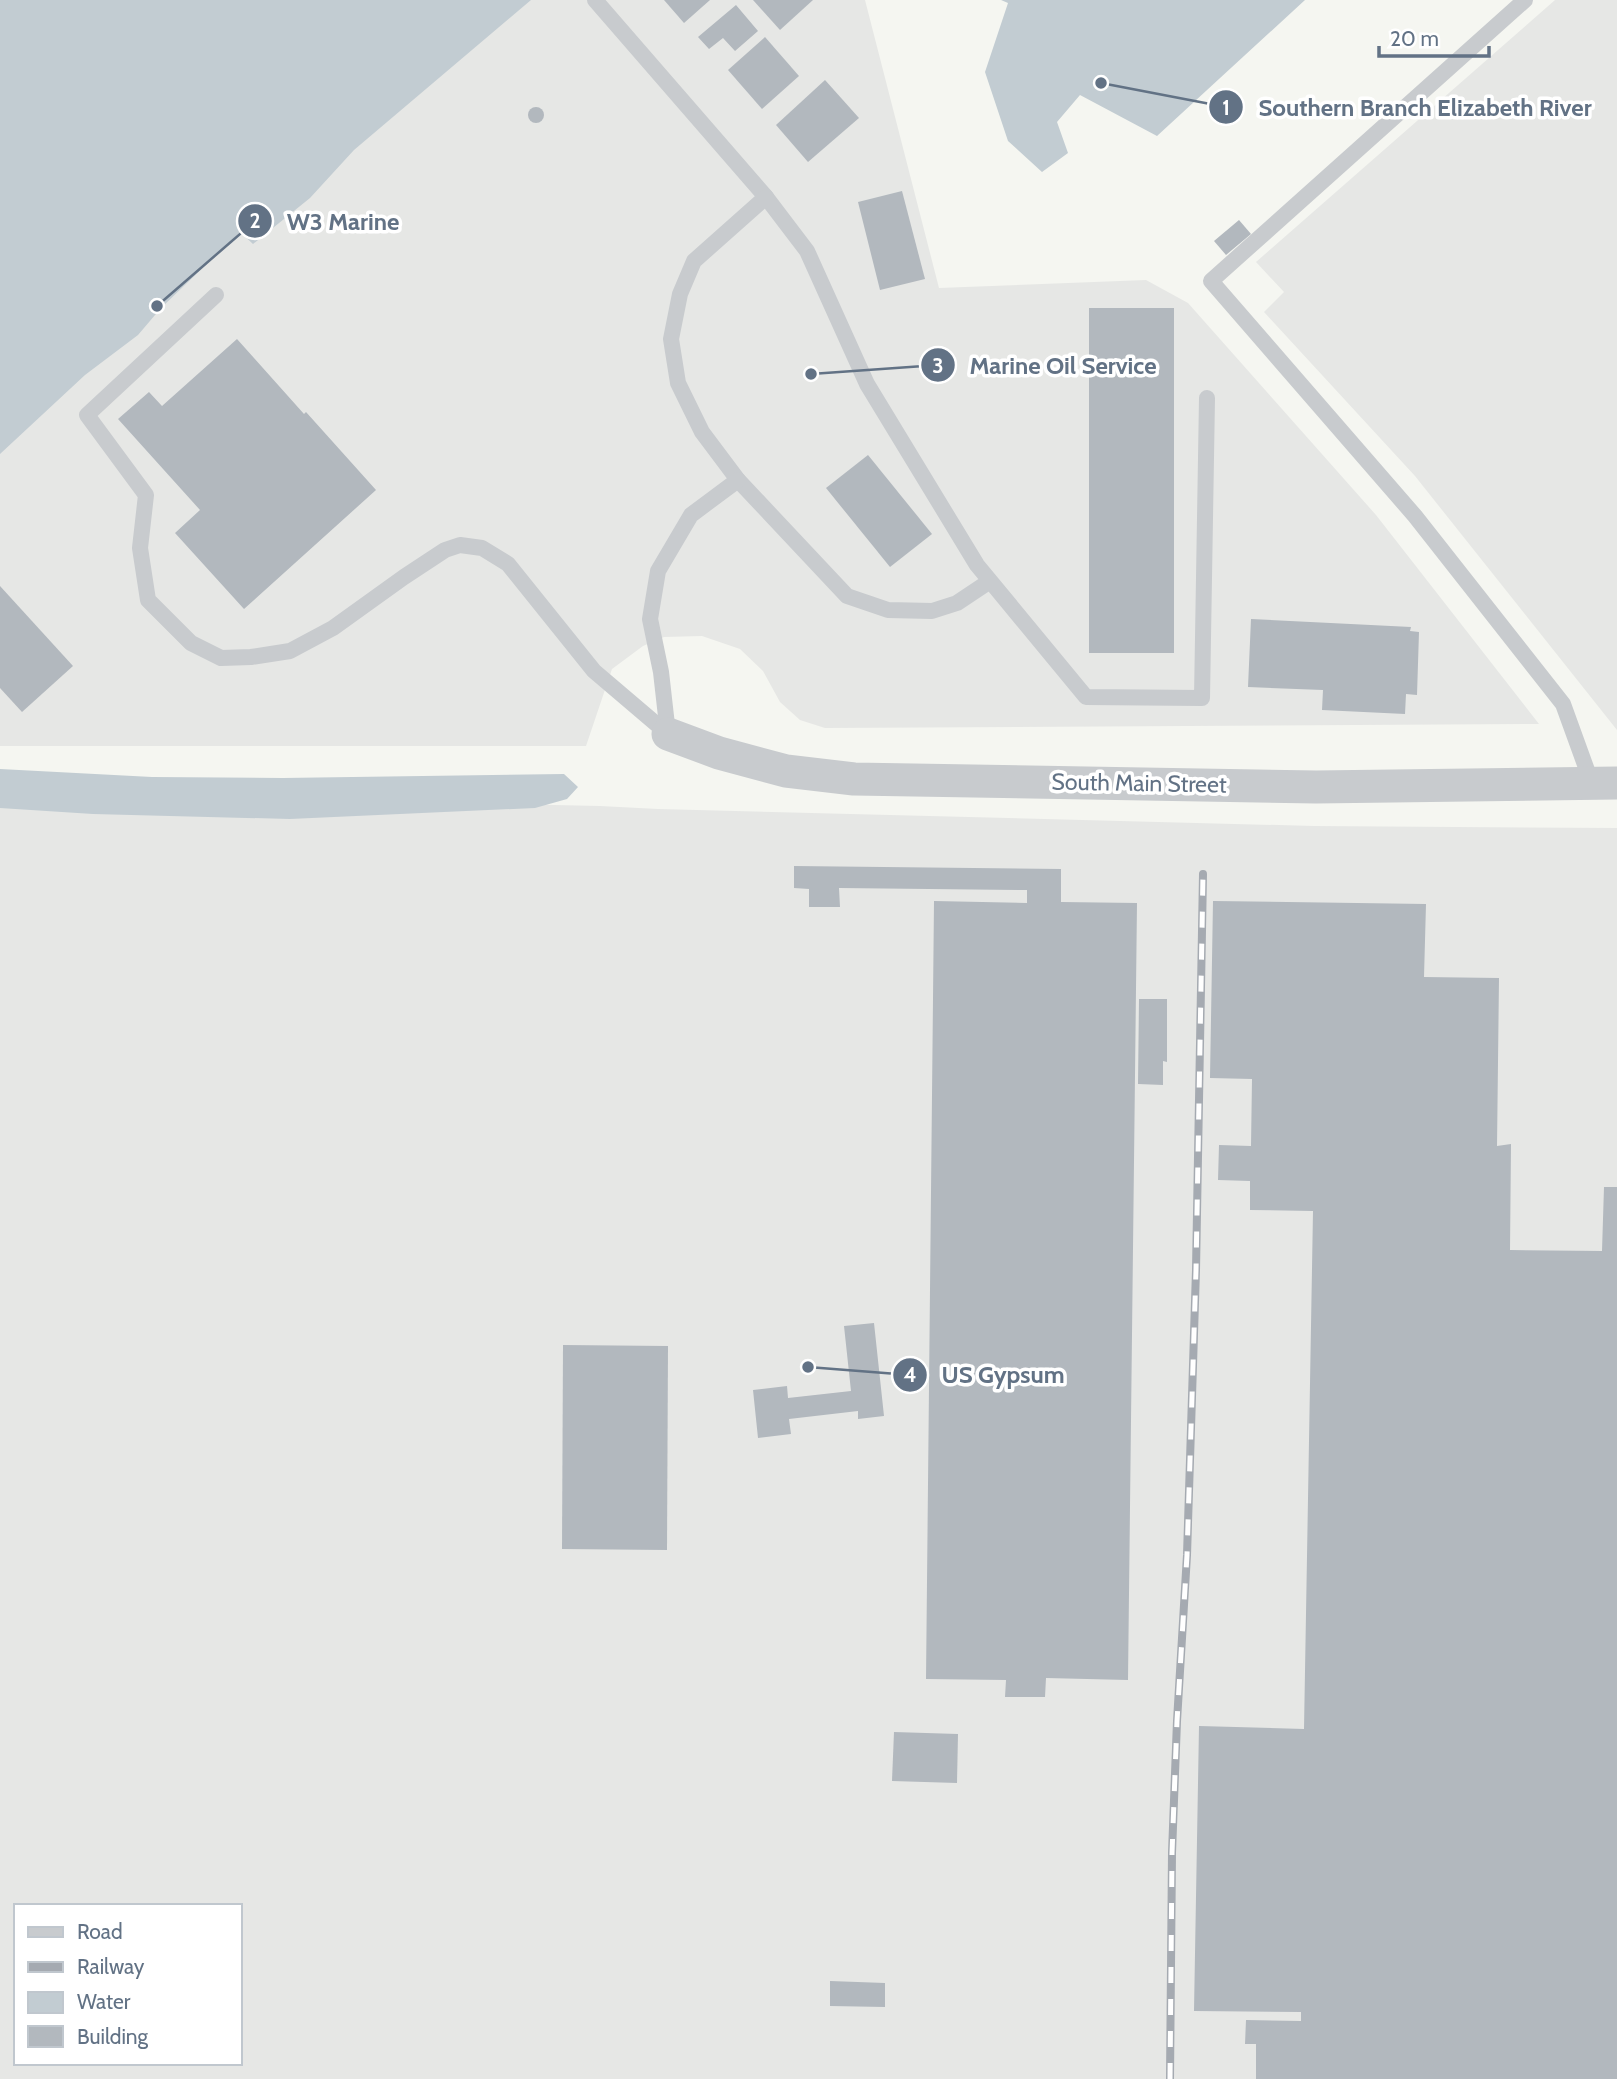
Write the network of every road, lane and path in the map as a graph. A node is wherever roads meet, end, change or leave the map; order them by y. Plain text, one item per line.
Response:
1 (595, 0) edge
2 (1525, 0) edge
3 (766, 197) junction
4 (216, 295) dead end
5 (1207, 398) dead end
6 (738, 480) junction
7 (990, 581) junction
8 (667, 734) junction
9 (1604, 784) edge

1 - 3 lane
2 - 9 lane
3 - 6 lane
3 - 7 lane
4 - 8 lane
5 - 7 lane
6 - 7 lane
6 - 8 lane
8 - 9 street, South Main Street

